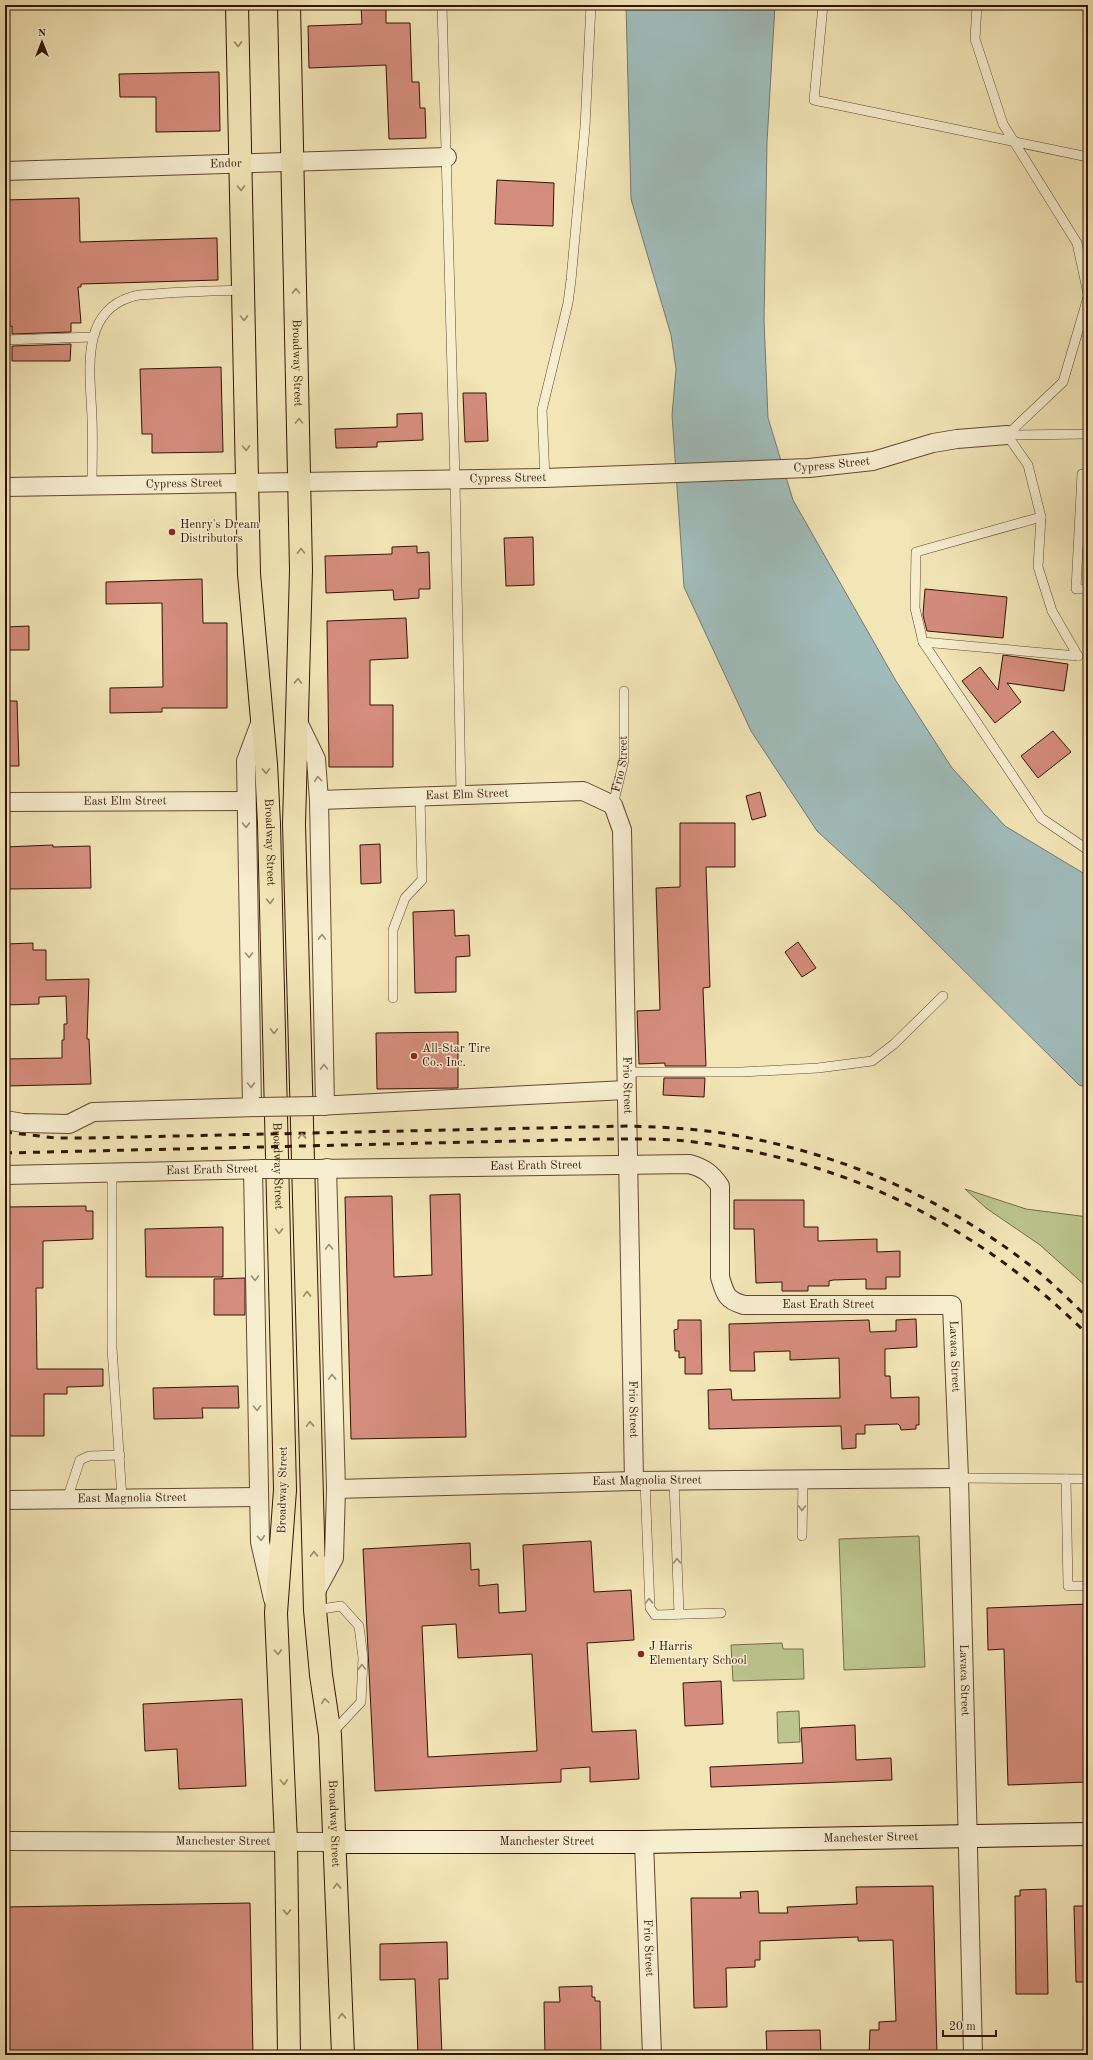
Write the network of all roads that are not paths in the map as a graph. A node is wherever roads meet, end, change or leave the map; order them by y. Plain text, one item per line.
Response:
1 (237, 5) edge
2 (289, 5) edge
3 (442, 5) edge
4 (591, 5) edge
5 (823, 5) edge
6 (977, 5) edge
7 (1014, 141) junction
8 (447, 157) junction
9 (1088, 157) edge
10 (292, 162) junction
11 (241, 163) junction
12 (5, 171) edge
13 (243, 290) junction
14 (1088, 296) edge
15 (92, 337) junction
16 (5, 340) edge
17 (1088, 434) edge
18 (1007, 435) junction
19 (1082, 474) dead end
20 (546, 478) junction
21 (455, 480) junction
22 (300, 482) junction
23 (247, 483) junction
24 (92, 486) junction
25 (5, 487) edge
26 (1040, 517) junction
27 (1088, 590) edge
28 (923, 642) junction
29 (624, 691) dead end
30 (262, 718) junction
31 (297, 720) junction
32 (461, 794) junction
33 (420, 796) junction
34 (319, 800) junction
35 (246, 801) junction
36 (5, 802) edge
37 (613, 805) junction
38 (1088, 850) edge
39 (943, 996) dead end
40 (393, 998) dead end
41 (626, 1072) junction
42 (626, 1090) junction
43 (321, 1106) junction
44 (255, 1107) junction
45 (5, 1120) edge
46 (628, 1164) junction
47 (321, 1168) junction
48 (257, 1169) junction
49 (112, 1174) junction
50 (5, 1175) edge
51 (952, 1305) joint
52 (120, 1455) junction
53 (959, 1478) junction
54 (1066, 1479) junction
55 (1088, 1479) edge
56 (802, 1480) junction
57 (640, 1481) junction
58 (674, 1481) junction
59 (336, 1489) junction
60 (259, 1497) junction
61 (67, 1499) junction
62 (122, 1499) junction
63 (5, 1500) edge
64 (802, 1536) dead end
65 (1088, 1586) edge
66 (315, 1601) junction
67 (276, 1613) junction
68 (721, 1613) dead end
69 (679, 1614) junction
70 (330, 1735) junction
71 (1088, 1834) edge
72 (967, 1836) junction
73 (5, 1841) edge
74 (286, 1841) junction
75 (335, 1842) junction
76 (644, 1842) junction
77 (289, 2055) edge
78 (343, 2055) edge
79 (652, 2055) edge
80 (973, 2055) edge

1 -> 11 main road, Broadway Street
2 - 10 main road, Broadway Street
3 - 8 lane
4 - 20 lane
5 - 7 lane
6 - 7 lane
7 - 9 lane
7 - 14 lane
8 - 10 street, Endor
8 - 21 lane
10 - 11 street, Endor
22 -> 10 main road, Broadway Street
11 - 12 street, Endor
11 -> 13 main road, Broadway Street
13 - 15 lane
13 -> 23 main road, Broadway Street
14 - 18 lane
15 - 16 lane
15 - 24 lane
17 - 18 lane
18 - 20 street, Cypress Street
18 - 26 lane
19 - 27 lane
20 - 21 street, Cypress Street
21 - 22 street, Cypress Street
21 - 32 lane
22 - 23 street, Cypress Street
31 -> 22 main road, Broadway Street
23 - 24 street, Cypress Street
23 - 30 main road, Broadway Street
24 - 25 street, Cypress Street
26 - 28 lane
26 - 28 lane
28 - 38 lane
29 - 37 lane, Frio Street
30 - 35 street, Broadway Street
30 -> 67 main road, Broadway Street
34 -> 31 street, Broadway Street
66 -> 31 main road, Broadway Street
32 - 33 street, East Elm Street
32 - 37 street, East Elm Street
33 - 34 street, East Elm Street
33 - 40 lane
43 -> 34 street, Broadway Street
35 - 36 street, East Elm Street
35 -> 44 street, Broadway Street
37 - 41 street, Frio Street
39 - 41 lane
41 - 42 street, Frio Street
42 - 43 street
42 - 46 street, Frio Street
43 - 44 street, bridge
44 - 45 street
46 - 47 street, East Erath Street
46 - 51 street, East Erath Street
46 - 57 street, Frio Street
47 - 48 street, East Erath Street, bridge
59 -> 47 street
48 - 49 street, East Erath Street
48 -> 60 street, Broadway Street
49 - 50 street, East Erath Street
49 - 52 lane
51 - 53 street, Lavaca Street
52 - 61 lane
52 - 62 lane
53 - 54 lane
53 - 56 street, East Magnolia Street
53 - 72 street, Lavaca Street
54 - 55 lane
54 - 65 lane
56 - 58 street, East Magnolia Street
56 -> 64 lane
57 - 58 street, East Magnolia Street
57 - 59 street, East Magnolia Street
69 -> 57 lane
69 -> 58 lane
59 - 66 street
60 - 62 street, East Magnolia Street
60 -> 67 street, Broadway Street
61 - 62 street, East Magnolia Street
61 - 63 street, East Magnolia Street
70 -> 66 main road, Broadway Street
70 -> 66 lane
67 -> 74 main road, Broadway Street
68 - 69 lane
70 - 75 main road, Broadway Street
71 - 72 street, Manchester Street
72 - 76 street, Manchester Street
72 - 80 street, Lavaca Street
73 - 74 street, Manchester Street
74 - 75 street, Manchester Street
74 -> 77 main road, Broadway Street
75 - 76 street, Manchester Street
78 -> 75 main road, Broadway Street
76 - 79 street, Frio Street

